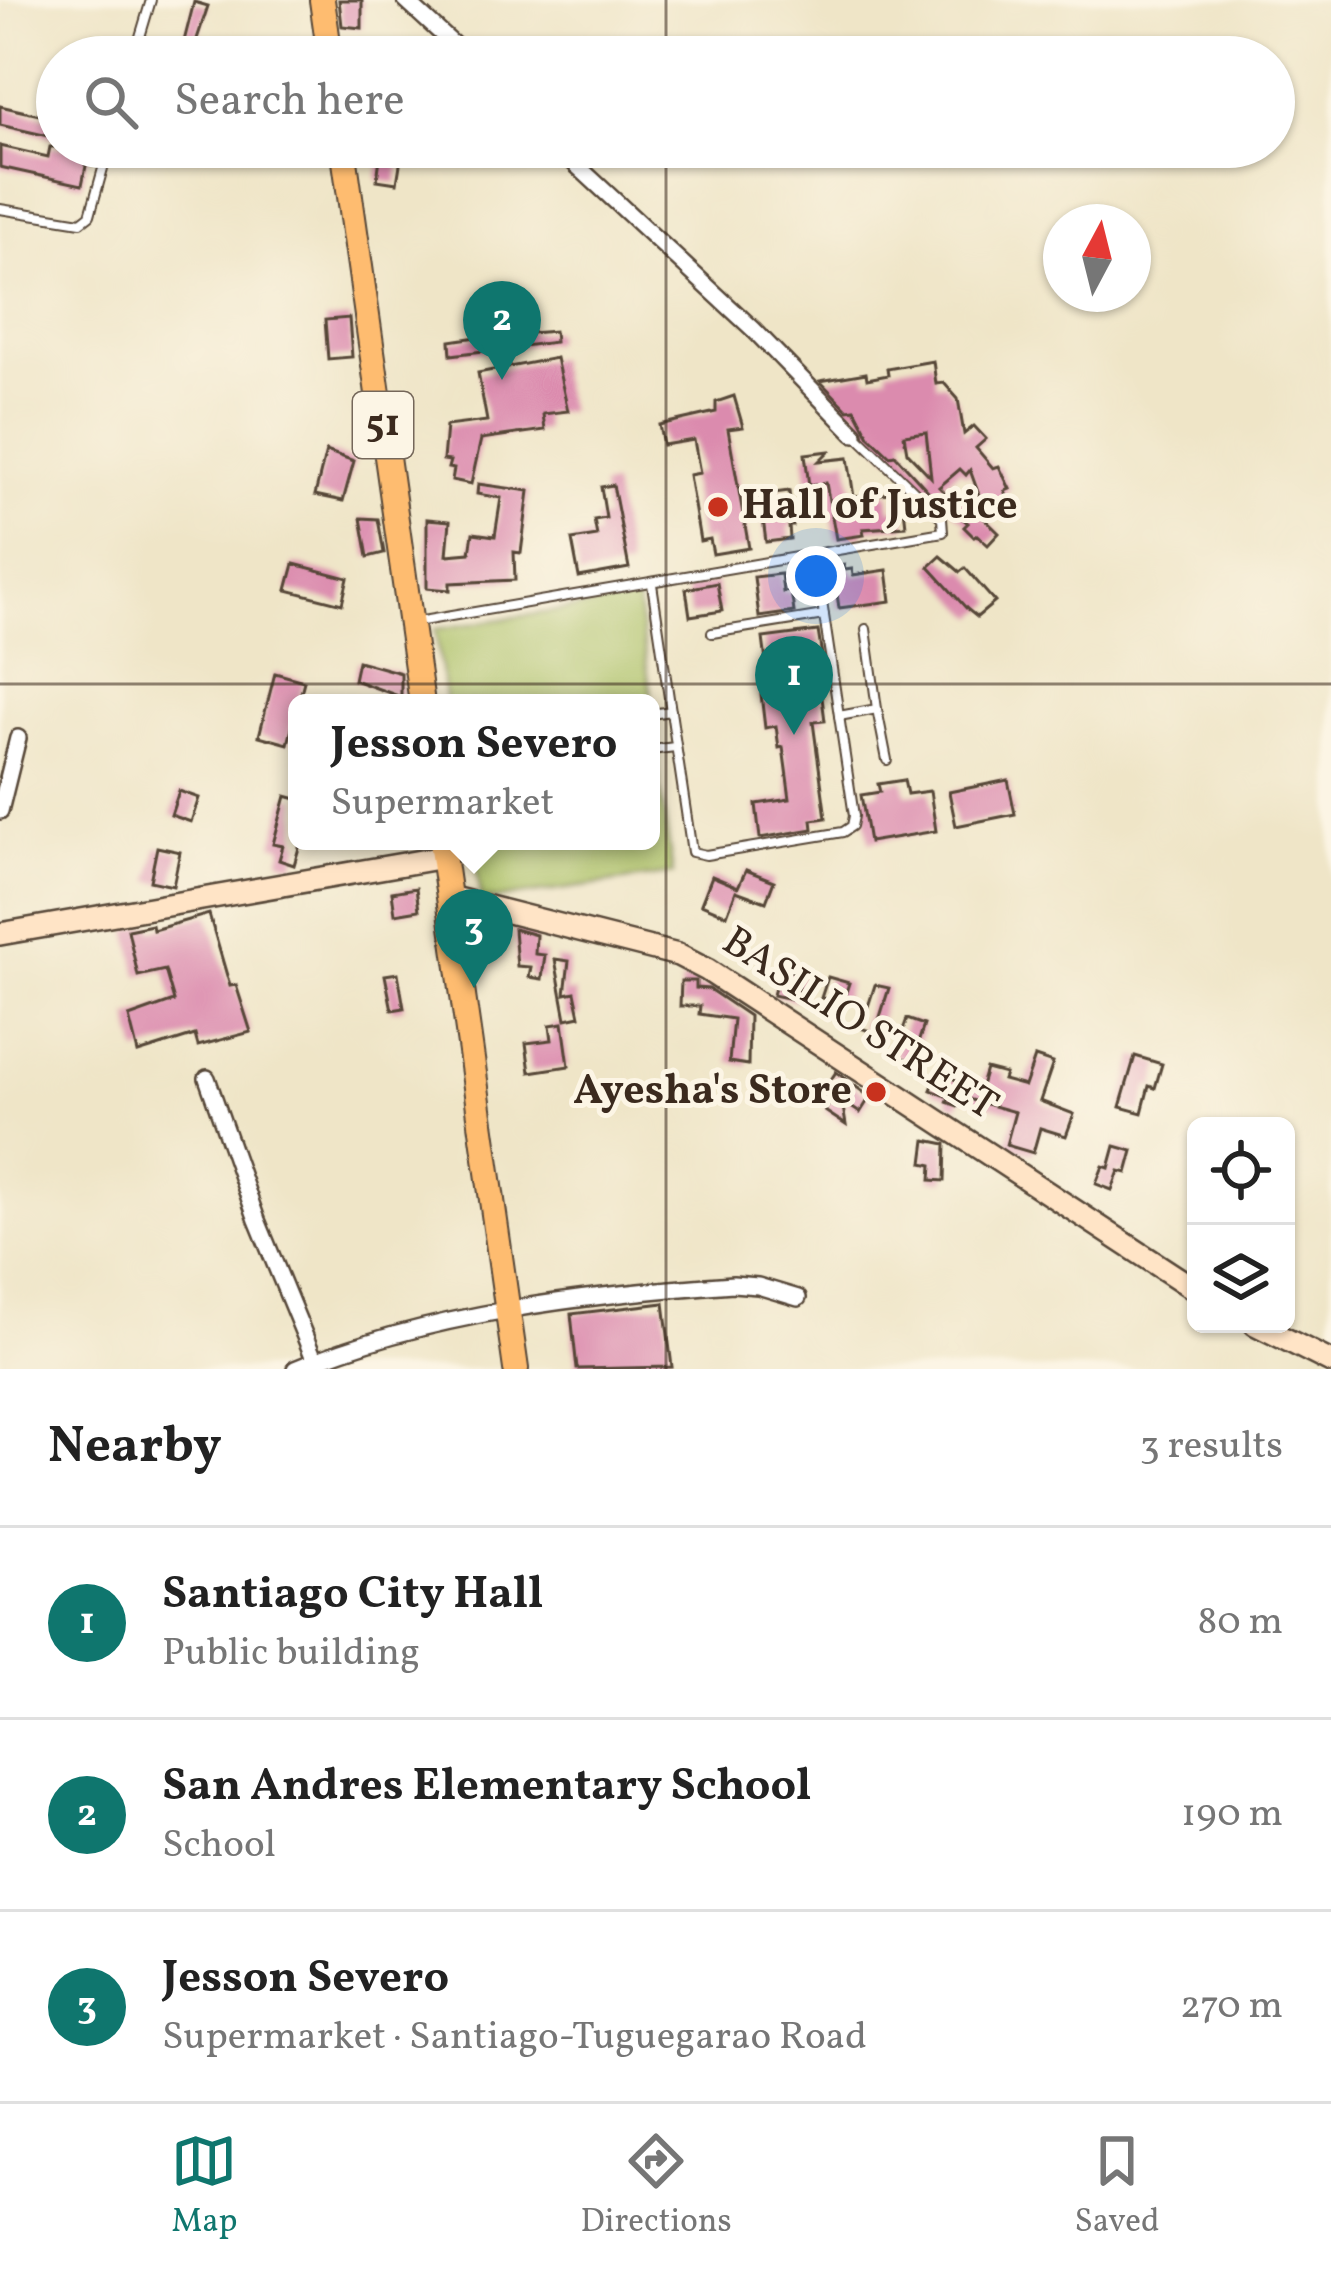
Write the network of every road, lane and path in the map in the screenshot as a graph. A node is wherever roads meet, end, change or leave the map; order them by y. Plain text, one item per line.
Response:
1 (151, 0) edge
2 (322, 0) edge
3 (405, 0) edge
4 (140, 36) edge
5 (327, 36) edge
6 (444, 36) edge
7 (103, 168) edge
8 (346, 168) edge
9 (580, 168) edge
10 (0, 208) edge
11 (855, 434) joint
12 (815, 555) junction
13 (652, 584) junction
14 (824, 615) junction
15 (411, 623) junction
16 (866, 629) dead end
17 (712, 633) dead end
18 (421, 694) edge
19 (877, 709) junction
20 (670, 711) junction
21 (660, 713) edge
22 (839, 716) junction
23 (18, 738) dead end
24 (676, 747) junction
25 (660, 750) edge
26 (887, 760) dead end
27 (0, 811) edge
28 (437, 850) edge
29 (442, 850) edge
30 (448, 897) junction
31 (0, 934) edge
32 (207, 1078) dead end
33 (1187, 1284) edge
34 (798, 1298) dead end
35 (508, 1310) junction
36 (1273, 1333) edge
37 (315, 1361) junction
38 (1331, 1362) edge
39 (295, 1369) edge
40 (516, 1369) edge

1 - 4 lane
2 - 5 main road
3 - 6 street
7 - 10 lane
8 - 15 main road, 51
9 - 11 street
11 - 12 lane
12 - 13 lane
12 - 14 lane
13 - 15 lane
13 - 20 lane
14 - 17 lane
14 - 22 lane
15 - 18 main road, 51
16 - 19 lane
19 - 22 lane
19 - 26 lane
20 - 21 lane
20 - 24 lane
22 - 24 lane
23 - 27 street
24 - 25 lane
28 - 31 street
29 - 30 main road
30 - 33 street, BASILIO STREET
30 - 35 main road
32 - 37 street
34 - 35 street
35 - 37 street
35 - 40 main road
36 - 38 street
37 - 39 street

